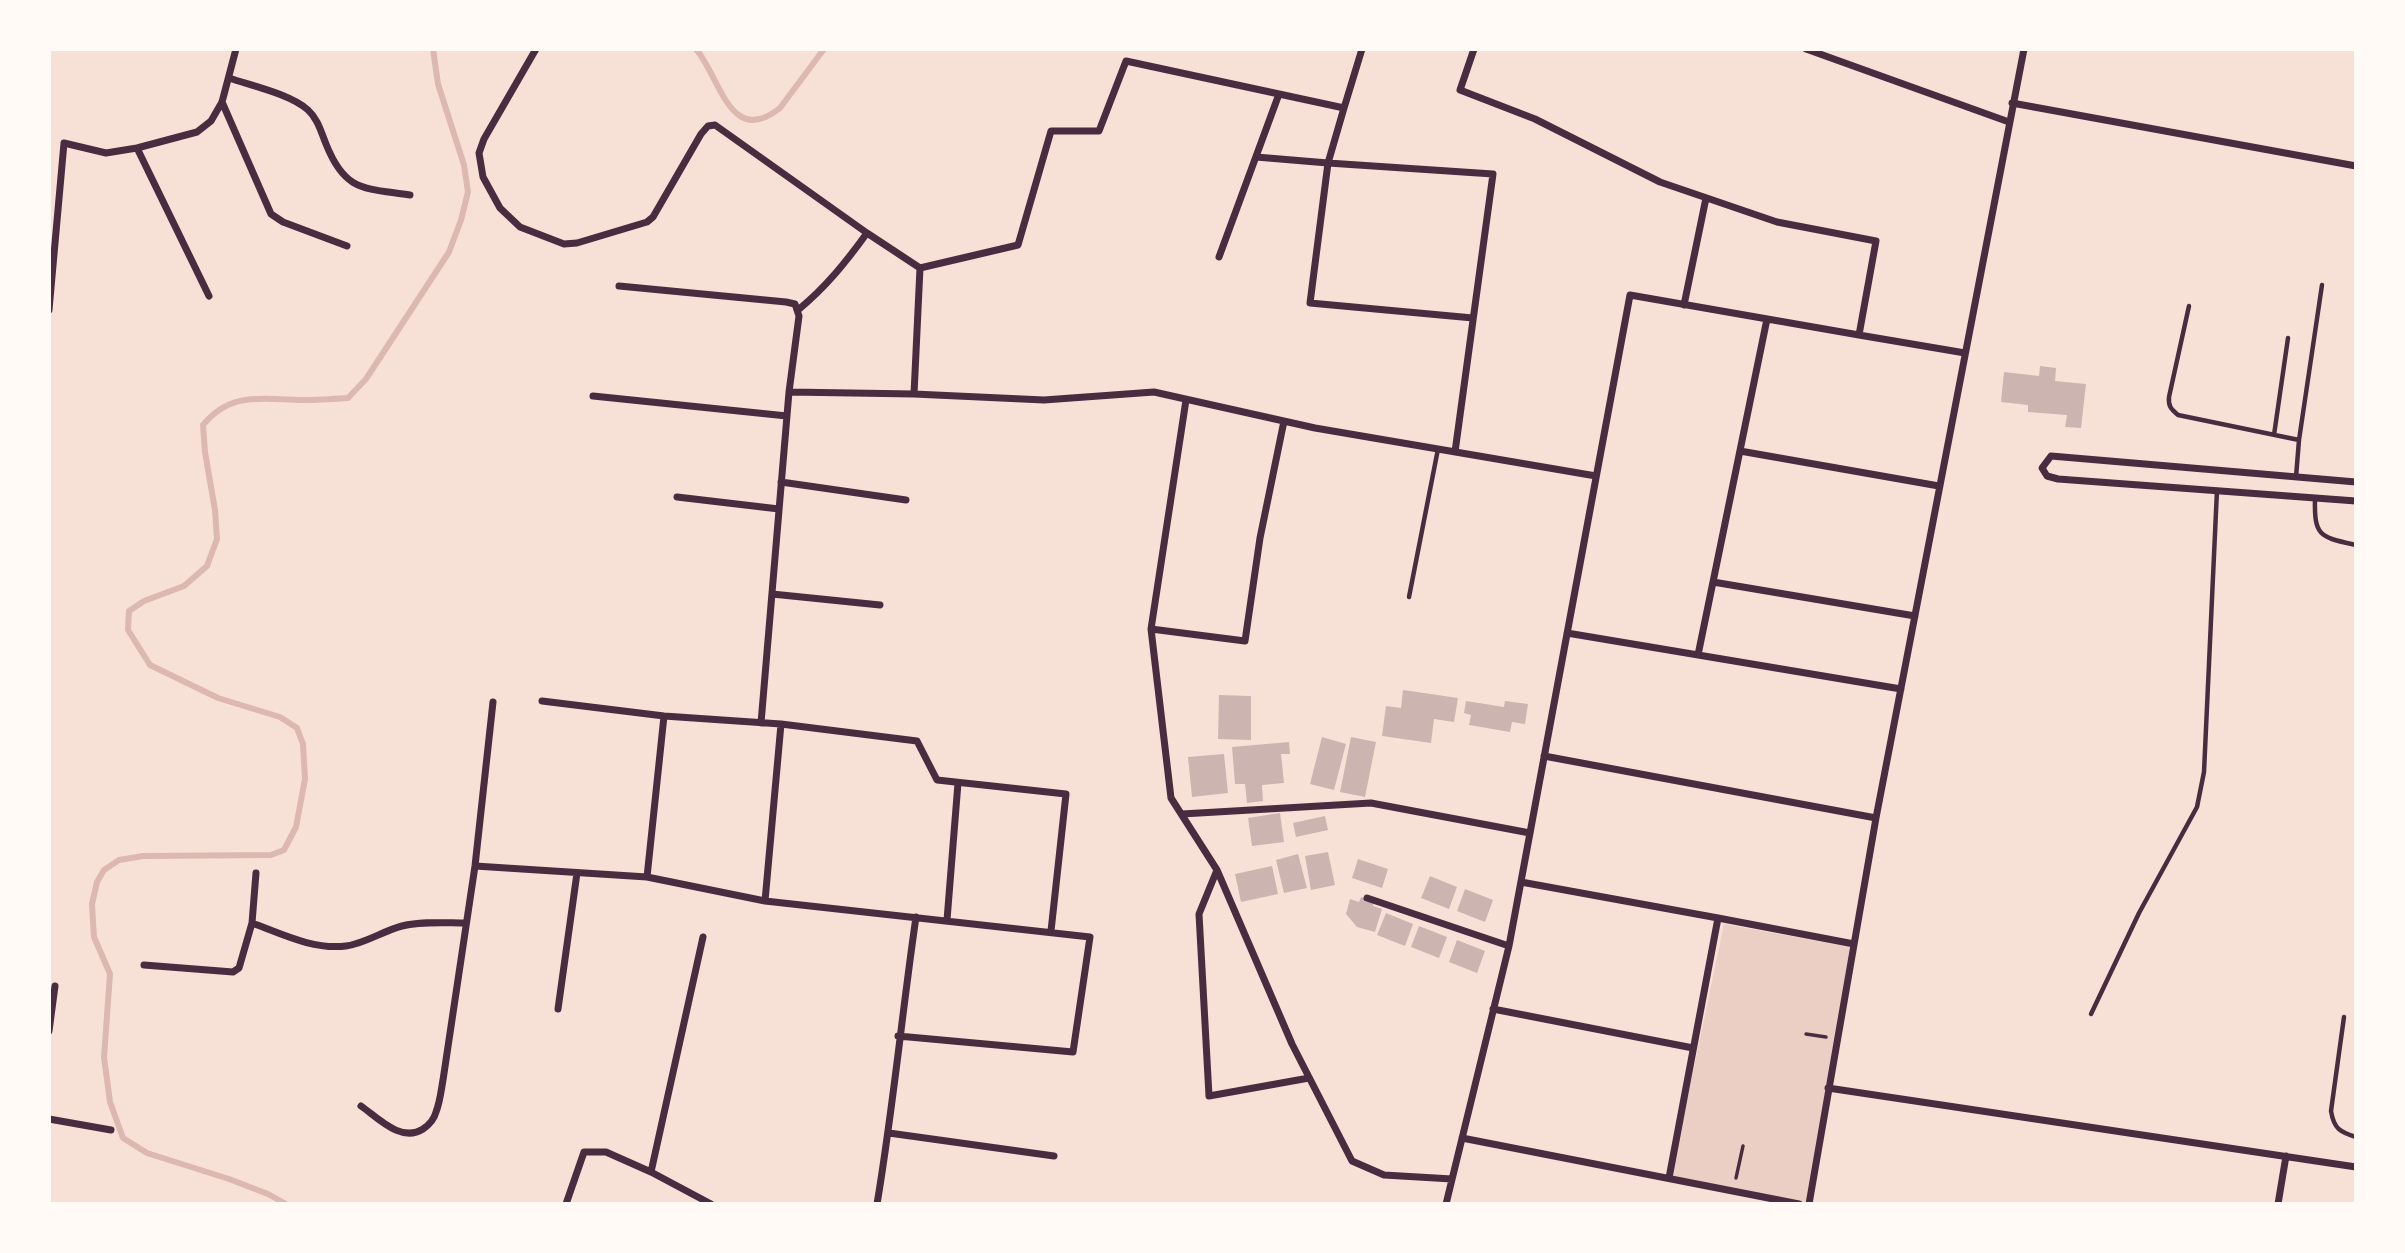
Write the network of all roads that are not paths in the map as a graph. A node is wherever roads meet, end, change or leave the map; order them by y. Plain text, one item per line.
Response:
1 (236, 49) edge
2 (536, 49) edge
3 (1362, 49) edge
4 (1474, 49) edge
5 (1806, 49) edge
6 (2024, 49) edge
7 (229, 78) junction
8 (1279, 94) junction
9 (222, 102) junction
10 (2012, 103) junction
11 (1344, 108) junction
12 (2009, 122) junction
13 (137, 148) junction
14 (1256, 157) junction
15 (1328, 163) junction
16 (2356, 166) edge
17 (410, 195) dead end
18 (1706, 198) junction
19 (867, 233) junction
20 (347, 246) dead end
21 (1219, 257) dead end
22 (920, 268) junction
23 (2322, 285) dead end
24 (620, 286) dead end
25 (209, 296) dead end
26 (1684, 305) junction
27 (2189, 306) dead end
28 (49, 310) edge
29 (798, 310) junction
30 (1473, 318) junction
31 (1767, 319) junction
32 (1859, 335) junction
33 (2288, 338) dead end
34 (1965, 353) junction
35 (789, 391) junction
36 (914, 394) junction
37 (593, 396) dead end
38 (1186, 400) junction
39 (787, 416) junction
40 (1284, 421) junction
41 (2274, 435) junction
42 (2299, 440) junction
43 (1438, 449) junction
44 (1740, 451) junction
45 (1455, 452) junction
46 (1596, 476) junction
47 (2296, 477) junction
48 (781, 482) junction
49 (2356, 482) edge
50 (1940, 486) junction
51 (2217, 490) junction
52 (677, 497) dead end
53 (2315, 498) junction
54 (906, 500) dead end
55 (2356, 500) edge
56 (779, 509) junction
57 (2356, 545) edge
58 (1713, 582) junction
59 (772, 594) junction
60 (1409, 597) dead end
61 (880, 605) dead end
62 (1915, 616) junction
63 (1151, 629) junction
64 (1567, 633) junction
65 (1698, 655) junction
66 (1901, 689) junction
67 (541, 701) dead end
68 (493, 702) dead end
69 (664, 716) junction
70 (761, 723) junction
71 (780, 724) junction
72 (1544, 756) junction
73 (958, 783) junction
74 (1182, 814) junction
75 (1876, 818) junction
76 (1530, 833) junction
77 (475, 866) junction
78 (1217, 870) junction
79 (256, 873) dead end
80 (577, 873) junction
81 (647, 877) junction
82 (1521, 882) junction
83 (1367, 898) dead end
84 (765, 901) junction
85 (916, 917) junction
86 (1718, 918) junction
87 (947, 920) junction
88 (253, 923) junction
89 (466, 923) junction
90 (1051, 931) junction
91 (703, 937) dead end
92 (1854, 944) junction
93 (1509, 946) junction
94 (144, 965) dead end
95 (55, 986) dead end
96 (558, 1009) dead end
97 (1493, 1009) junction
98 (2091, 1014) dead end
99 (2344, 1017) dead end
100 (49, 1031) edge
101 (898, 1036) junction
102 (1693, 1048) junction
103 (1309, 1078) junction
104 (1828, 1088) junction
105 (361, 1106) dead end
106 (49, 1119) edge
107 (111, 1130) dead end
108 (889, 1133) junction
109 (2356, 1137) edge
110 (1462, 1138) junction
111 (2286, 1156) junction
112 (1054, 1157) dead end
113 (2356, 1167) edge
114 (651, 1172) junction
115 (1669, 1178) junction
116 (1452, 1179) junction
117 (566, 1204) edge
118 (711, 1204) edge
119 (877, 1204) edge
120 (1446, 1204) edge
121 (1799, 1204) edge
122 (1809, 1204) edge
123 (2278, 1204) edge

1 - 7 street
2 - 19 street
3 - 11 street
4 - 18 street
5 - 12 street
6 - 10 street
7 - 9 street
7 - 17 street
8 - 11 street
8 - 14 street
8 - 22 street
9 - 13 street
9 - 20 street
10 - 12 street
10 - 16 street
11 - 15 street
12 - 34 street
13 - 25 street
13 - 28 street
14 - 15 street
14 - 21 street
15 - 30 street
15 - 30 street
18 - 26 street
18 - 32 street
19 - 22 street
19 - 29 street
22 - 36 street
23 - 42 lane
24 - 29 street
26 - 31 street
26 - 46 street
27 - 41 lane
29 - 35 street
30 - 45 street
31 - 32 street
31 - 44 street
32 - 34 street
33 - 41 lane
34 - 50 street
35 - 36 street
35 - 39 street
36 - 38 street
37 - 39 street
38 - 40 street
38 - 63 street
39 - 48 street
40 - 43 street
40 - 63 street
41 - 42 lane
42 - 47 lane
43 - 45 street
43 - 60 lane
44 - 50 street
44 - 58 street
45 - 46 street
46 - 64 street
47 - 49 street
47 - 51 street
48 - 54 street
48 - 56 street
50 - 62 street
51 - 53 street
51 - 98 lane
52 - 56 street
53 - 55 street
53 - 57 lane
56 - 59 street
58 - 62 street
58 - 65 street
59 - 61 street
59 - 70 street
62 - 66 street
63 - 74 street
64 - 65 street
64 - 72 street
65 - 66 street
66 - 75 street
67 - 69 street
68 - 77 street
69 - 70 street
69 - 81 street
70 - 71 street
71 - 73 street
71 - 84 street
72 - 75 street
72 - 76 street
73 - 87 street
73 - 90 street
74 - 76 street
74 - 78 street
75 - 92 street
76 - 82 street
77 - 80 street
77 - 89 street
78 - 103 street
78 - 103 street
79 - 88 street
80 - 81 street
80 - 96 street
81 - 84 street
82 - 86 street
82 - 93 street
83 - 93 street
84 - 85 street
85 - 87 street
85 - 101 street
86 - 92 street
86 - 102 street
87 - 90 street
88 - 89 street
88 - 94 street
89 - 105 street
90 - 101 street
91 - 114 street
92 - 104 street
93 - 97 street
95 - 100 street
97 - 102 street
97 - 110 street
99 - 109 lane
101 - 108 street
102 - 115 street
103 - 116 street
104 - 111 street
104 - 122 street
106 - 107 street
108 - 112 street
108 - 119 street
110 - 115 street
110 - 116 street
111 - 113 street
111 - 123 street
114 - 117 street
114 - 118 street
115 - 121 street
116 - 120 street

